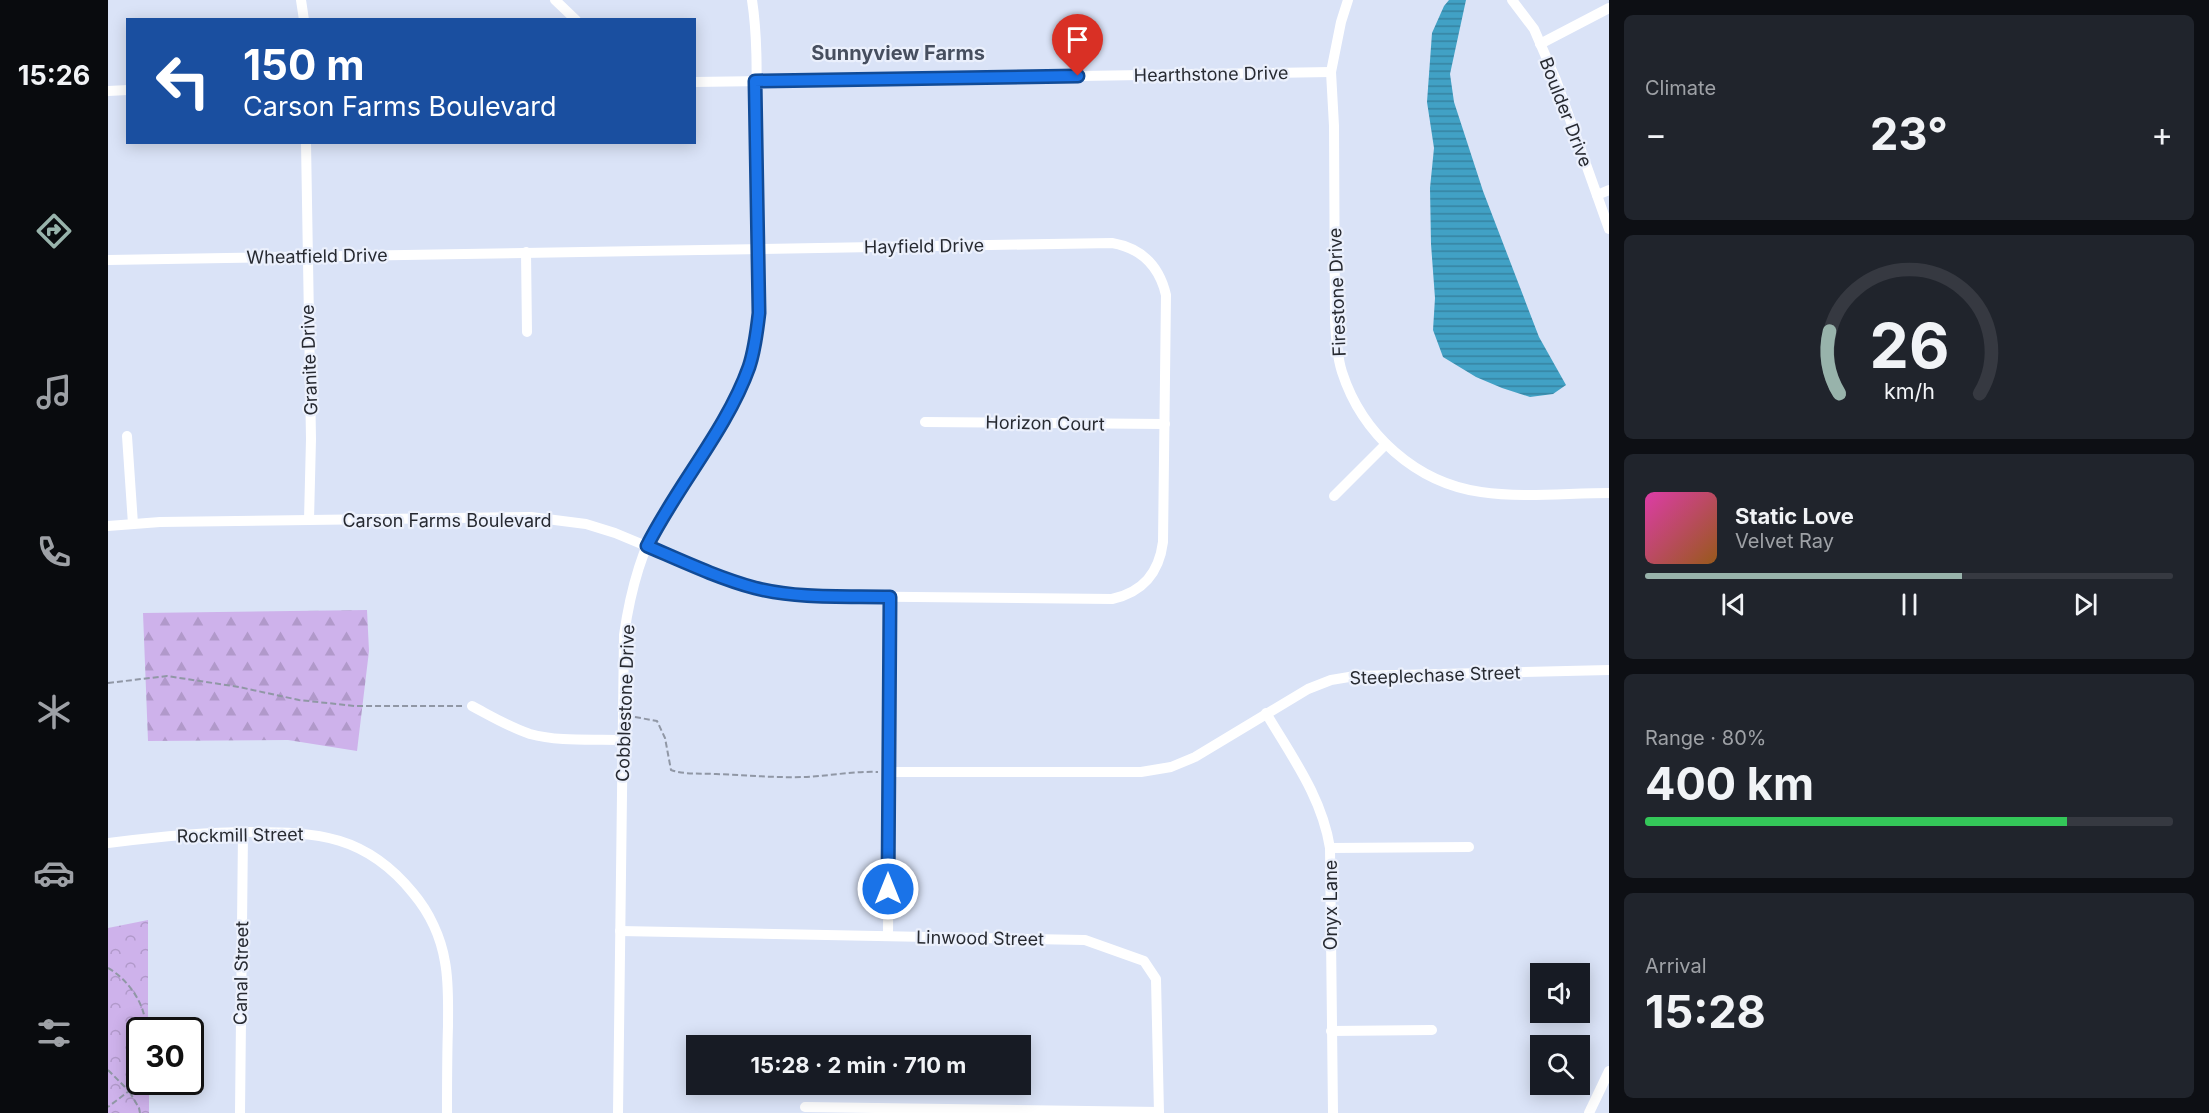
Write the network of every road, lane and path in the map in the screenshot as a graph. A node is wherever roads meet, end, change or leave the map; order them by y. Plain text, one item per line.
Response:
1 (301, 0) edge
2 (555, 0) edge
3 (752, 0) edge
4 (1348, 0) edge
5 (1512, 0) edge
6 (1609, 8) edge
7 (569, 17) edge
8 (304, 18) edge
9 (1540, 44) junction
10 (1331, 72) junction
11 (755, 81) junction
12 (696, 82) edge
13 (126, 90) edge
14 (108, 91) edge
15 (306, 144) edge
16 (1609, 190) edge
17 (1597, 195) junction
18 (1609, 229) edge
19 (758, 249) junction
20 (526, 252) junction
21 (306, 257) junction
22 (108, 260) edge
23 (527, 332) dead end
24 (925, 422) dead end
25 (1165, 424) junction
26 (127, 436) dead end
27 (1386, 444) junction
28 (1609, 493) edge
29 (1334, 496) dead end
30 (309, 520) junction
31 (133, 524) junction
32 (108, 526) edge
33 (647, 546) junction
34 (890, 597) junction
35 (1609, 670) edge
36 (108, 683) edge
37 (472, 706) joint
38 (1266, 713) junction
39 (623, 717) junction
40 (622, 740) junction
41 (889, 772) junction
42 (243, 832) junction
43 (108, 843) edge
44 (1469, 847) dead end
45 (1330, 848) junction
46 (620, 931) junction
47 (888, 936) junction
48 (108, 968) edge
49 (143, 1017) edge
50 (1331, 1030) junction
51 (1432, 1030) dead end
52 (108, 1070) edge
53 (1609, 1071) edge
54 (126, 1088) edge
55 (126, 1093) edge
56 (131, 1095) edge
57 (108, 1107) edge
58 (805, 1107) dead end
59 (140, 1113) edge
60 (240, 1113) edge
61 (447, 1113) edge
62 (618, 1113) edge
63 (1159, 1113) edge
64 (1333, 1113) edge
65 (1589, 1113) edge

1 - 8 street
2 - 7 street
3 - 11 street, Cobblestone Drive
4 - 10 street, Firestone Drive
5 - 9 street, Boulder Drive
6 - 9 street
9 - 17 street, Boulder Drive
10 - 11 street, Hearthstone Drive
10 - 27 street, Firestone Drive
11 - 12 street, Hearthstone Drive
11 - 19 street, Cobblestone Drive
13 - 14 street
15 - 21 street, Granite Drive
16 - 17 street
17 - 18 street, Boulder Drive
19 - 20 street, Hayfield Drive
19 - 25 street, Hayfield Drive
19 - 33 street, Cobblestone Drive
20 - 21 street, Wheatfield Drive
20 - 23 street
21 - 22 street, Wheatfield Drive
21 - 30 street, Granite Drive
24 - 25 street, Horizon Court
25 - 34 street, Carson Farms Boulevard
26 - 31 street
27 - 28 street, Firestone Drive
27 - 29 street
30 - 31 street, Carson Farms Boulevard
30 - 33 street, Carson Farms Boulevard
31 - 32 street, Carson Farms Boulevard
33 - 34 street, Carson Farms Boulevard
33 - 39 street, Cobblestone Drive
34 - 41 street
35 - 38 street, Steeplechase Street
36 - 37 path
37 - 40 street
38 - 41 street, Steeplechase Street
38 - 45 street, Onyx Lane
39 - 40 street, Cobblestone Drive
39 - 41 path
40 - 46 street, Cobblestone Drive
41 - 47 street
42 - 43 street, Rockmill Street
42 - 60 street, Canal Street
42 - 61 street, Rockmill Street
44 - 45 street
45 - 50 street, Onyx Lane
46 - 47 street, Linwood Street
46 - 62 street, Cobblestone Drive
47 - 63 street, Linwood Street
48 - 49 path
50 - 51 street
50 - 64 street, Onyx Lane
52 - 54 path
53 - 65 street
55 - 57 path
56 - 59 path
58 - 63 street

